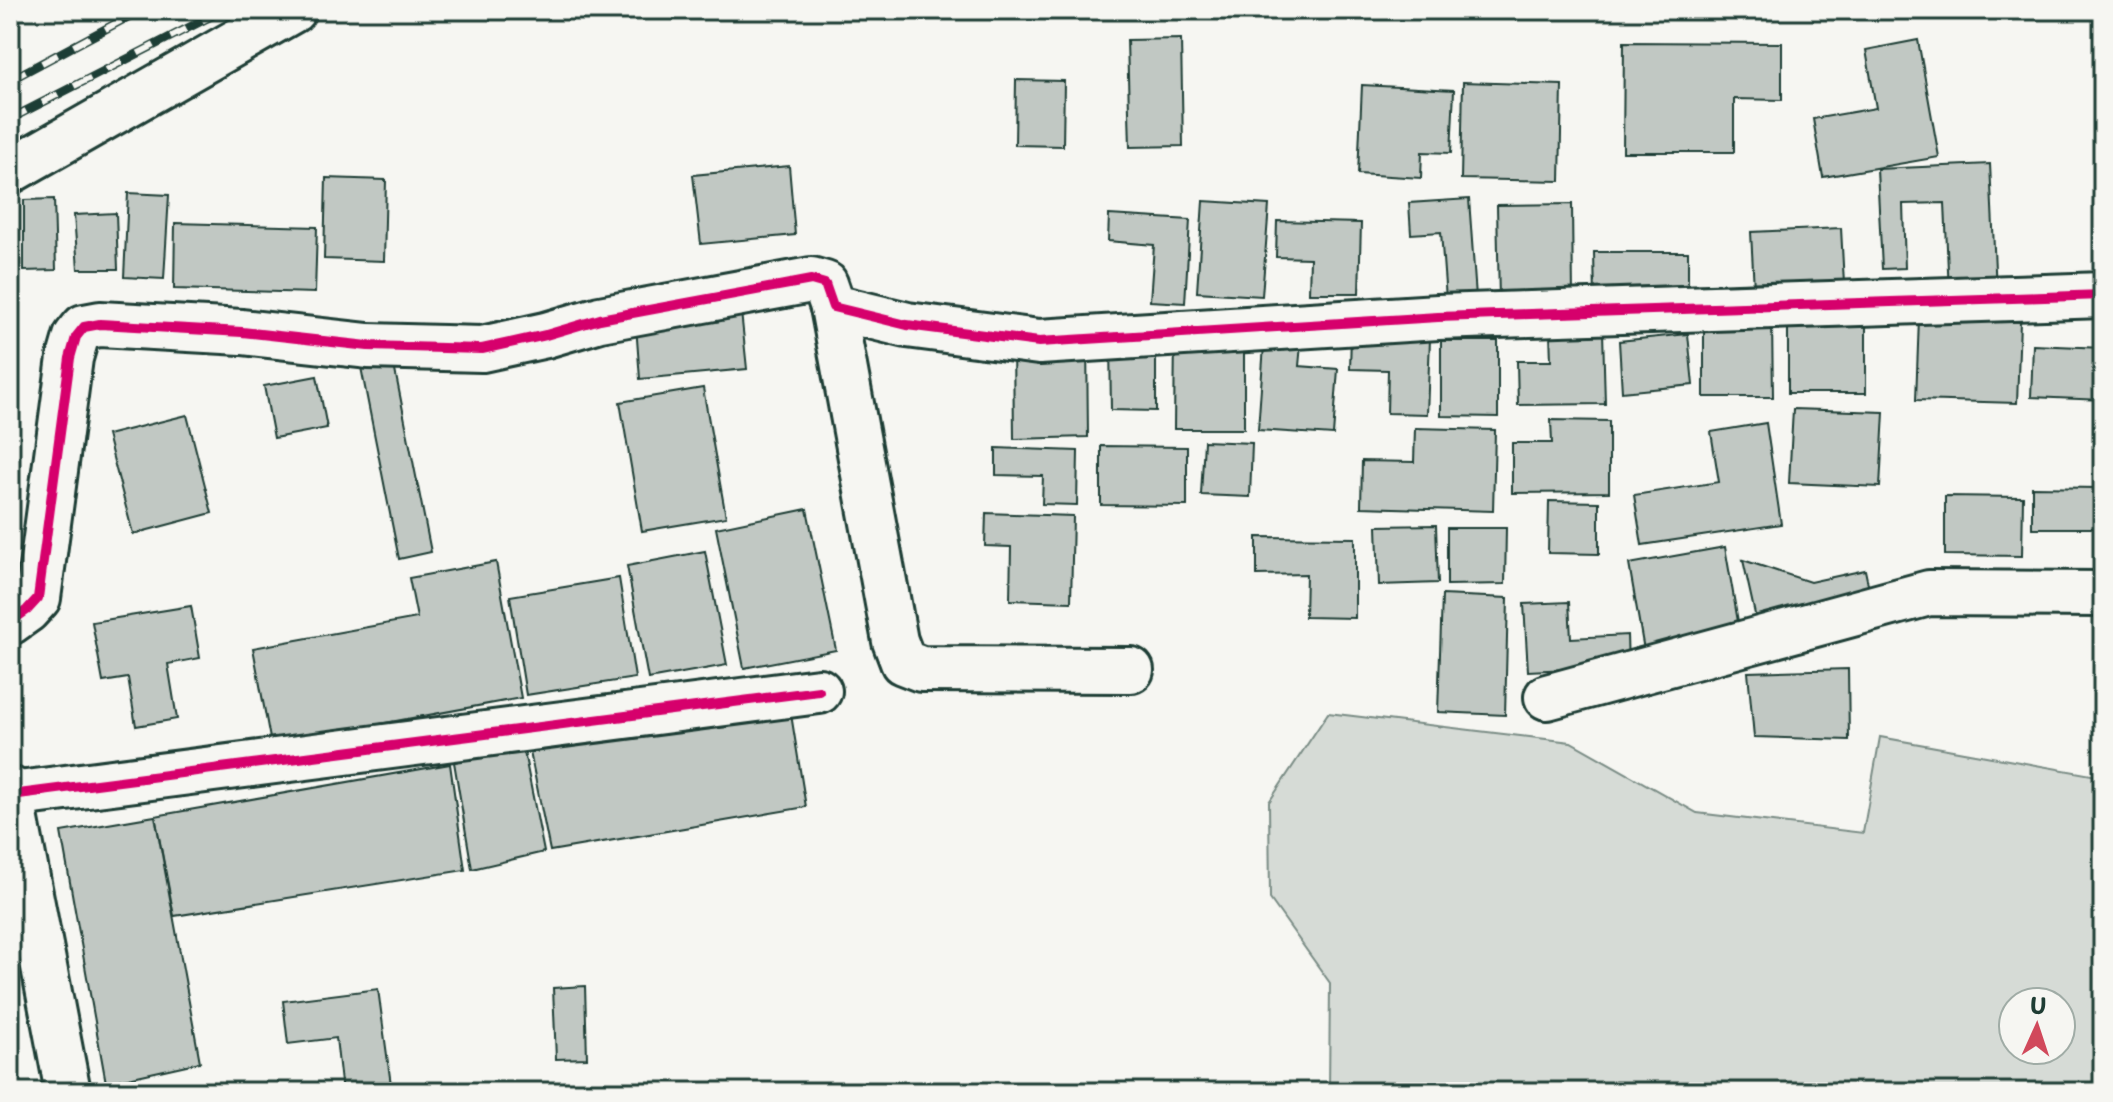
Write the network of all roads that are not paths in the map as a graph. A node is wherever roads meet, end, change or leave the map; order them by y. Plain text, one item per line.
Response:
1 (293, 10) edge
2 (10, 171) edge
3 (2103, 295) edge
4 (833, 307) junction
5 (2103, 594) edge
6 (10, 622) edge
7 (1131, 670) dead end
8 (819, 691) dead end
9 (1547, 697) dead end
10 (11, 792) edge
11 (68, 1092) edge

1 - 2 street
3 - 4 street
4 - 6 street
4 - 7 street
5 - 9 street
8 - 10 street
10 - 11 street

